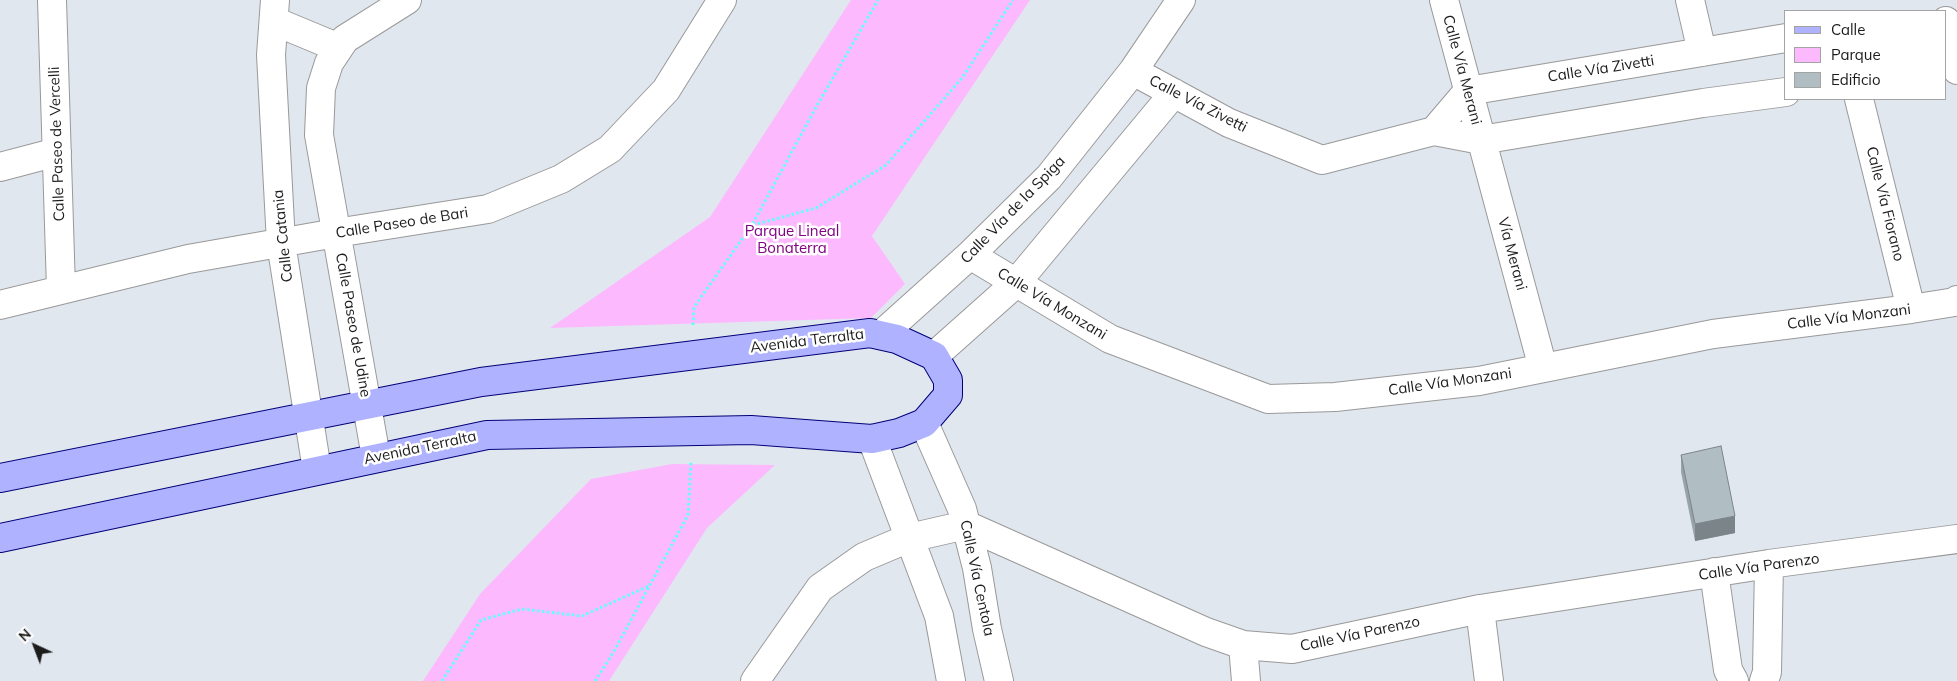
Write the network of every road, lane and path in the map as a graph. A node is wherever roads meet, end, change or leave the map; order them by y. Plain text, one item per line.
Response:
1 (52, 0) edge
2 (407, 0) edge
3 (722, 0) edge
4 (878, 0) edge
5 (1013, 0) edge
6 (1181, 0) edge
7 (1444, 0) edge
8 (1690, 0) edge
9 (274, 11) edge
10 (1947, 30) edge
11 (1784, 38) edge
12 (339, 48) junction
13 (1702, 52) junction
14 (1957, 70) edge
15 (1133, 71) junction
16 (1468, 91) junction
17 (1784, 92) edge
18 (1174, 93) junction
19 (1858, 100) edge
20 (1434, 131) junction
21 (1481, 140) junction
22 (57, 152) junction
23 (0, 167) edge
24 (752, 225) junction
25 (336, 233) junction
26 (281, 242) junction
27 (970, 255) junction
28 (1016, 283) junction
29 (61, 289) junction
30 (1957, 300) edge
31 (0, 305) edge
32 (1911, 309) junction
33 (882, 334) junction
34 (691, 356) junction
35 (934, 356) junction
36 (1543, 368) junction
37 (367, 405) junction
38 (309, 416) junction
39 (924, 424) junction
40 (692, 430) junction
41 (872, 439) junction
42 (376, 458) junction
43 (317, 470) junction
44 (0, 478) edge
45 (966, 525) junction
46 (0, 538) edge
47 (909, 538) junction
48 (1957, 539) edge
49 (1769, 564) junction
50 (1714, 572) junction
51 (649, 586) junction
52 (1480, 609) junction
53 (1243, 645) junction
54 (442, 681) edge
55 (595, 681) edge
56 (755, 681) edge
57 (951, 681) edge
58 (999, 681) edge
59 (1246, 681) edge
60 (1488, 681) edge
61 (1734, 681) edge
62 (1764, 681) edge

1 - 22 street, Calle Paseo de Vercelli
2 - 12 street, Calle Paseo de Udine
3 - 25 street, Calle Paseo de Bari
4 - 24 path
5 - 24 path
6 - 15 street, Calle Vía de la Spiga
7 - 16 street, Calle Vía Merani
8 - 13 street
9 - 12 street
9 - 26 street, Calle Catania
10 - 14 street
11 - 13 street, Calle Vía Zivetti
12 - 25 street, Calle Paseo de Udine
13 - 16 street, Calle Vía Zivetti
15 - 18 street, Calle Vía Zivetti
15 - 27 street, Calle Vía de la Spiga
16 - 20 street
16 - 21 street, Calle Vía Merani
17 - 21 street, Calle Vía Zivetti
18 - 20 street, Calle Vía Zivetti
18 - 28 street
19 - 32 street, Calle Vía Fiorano
20 - 21 street, Calle Vía Zivetti
21 - 36 street, Vía Merani
22 - 23 street
22 - 29 street, Calle Paseo de Vercelli
24 - 34 path
25 - 26 street, Calle Paseo de Bari
25 - 37 street, Calle Paseo de Udine
26 - 29 street, Calle Paseo de Bari
26 - 38 street, Calle Catania
27 - 28 street, Calle Vía Monzani
27 - 33 street, Calle Vía de la Spiga
28 - 35 street
28 - 36 street, Calle Vía Monzani
29 - 31 street, Calle Paseo de Bari
30 - 32 street, Calle Vía Monzani
32 - 36 street, Calle Vía Monzani
33 - 34 street, Avenida Terralta
33 - 35 street, Avenida Terralta
34 - 37 street, Avenida Terralta
35 - 39 street
37 - 38 street, Avenida Terralta
37 - 42 street, Calle Paseo de Udine
38 - 43 street, Calle Catania
38 - 44 street, Avenida Terralta
39 - 41 street, Avenida Terralta
39 - 45 street, Calle Vía Centola
40 - 41 street, Avenida Terralta
40 - 42 street, Avenida Terralta
40 - 51 path
41 - 47 street
42 - 43 street, Avenida Terralta
43 - 46 street, Avenida Terralta
45 - 47 street
45 - 53 street, Calle Vía Parenzo
45 - 58 street, Calle Vía Centola
47 - 56 street
47 - 57 street
48 - 49 street, Calle Vía Parenzo
49 - 50 street, Calle Vía Parenzo
49 - 62 street
50 - 52 street, Calle Vía Parenzo
50 - 61 street
51 - 54 path
51 - 55 path
52 - 53 street, Calle Vía Parenzo
52 - 60 street
53 - 59 street

